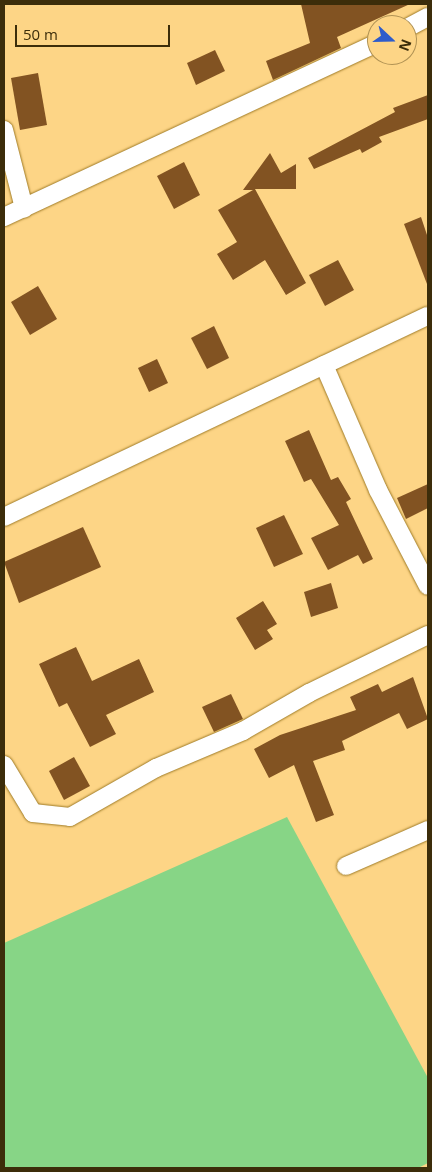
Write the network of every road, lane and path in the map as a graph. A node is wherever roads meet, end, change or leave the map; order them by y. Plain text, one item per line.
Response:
1 (367, 48) edge
2 (4, 130) edge
3 (24, 208) junction
4 (4, 217) edge
5 (428, 316) edge
6 (324, 365) junction
7 (4, 516) edge
8 (428, 586) edge
9 (428, 635) edge
10 (4, 765) edge
11 (428, 830) edge
12 (346, 866) dead end

1 - 3 street
2 - 3 street
3 - 4 street
5 - 6 street
6 - 7 street
6 - 8 street
9 - 10 street
11 - 12 street

